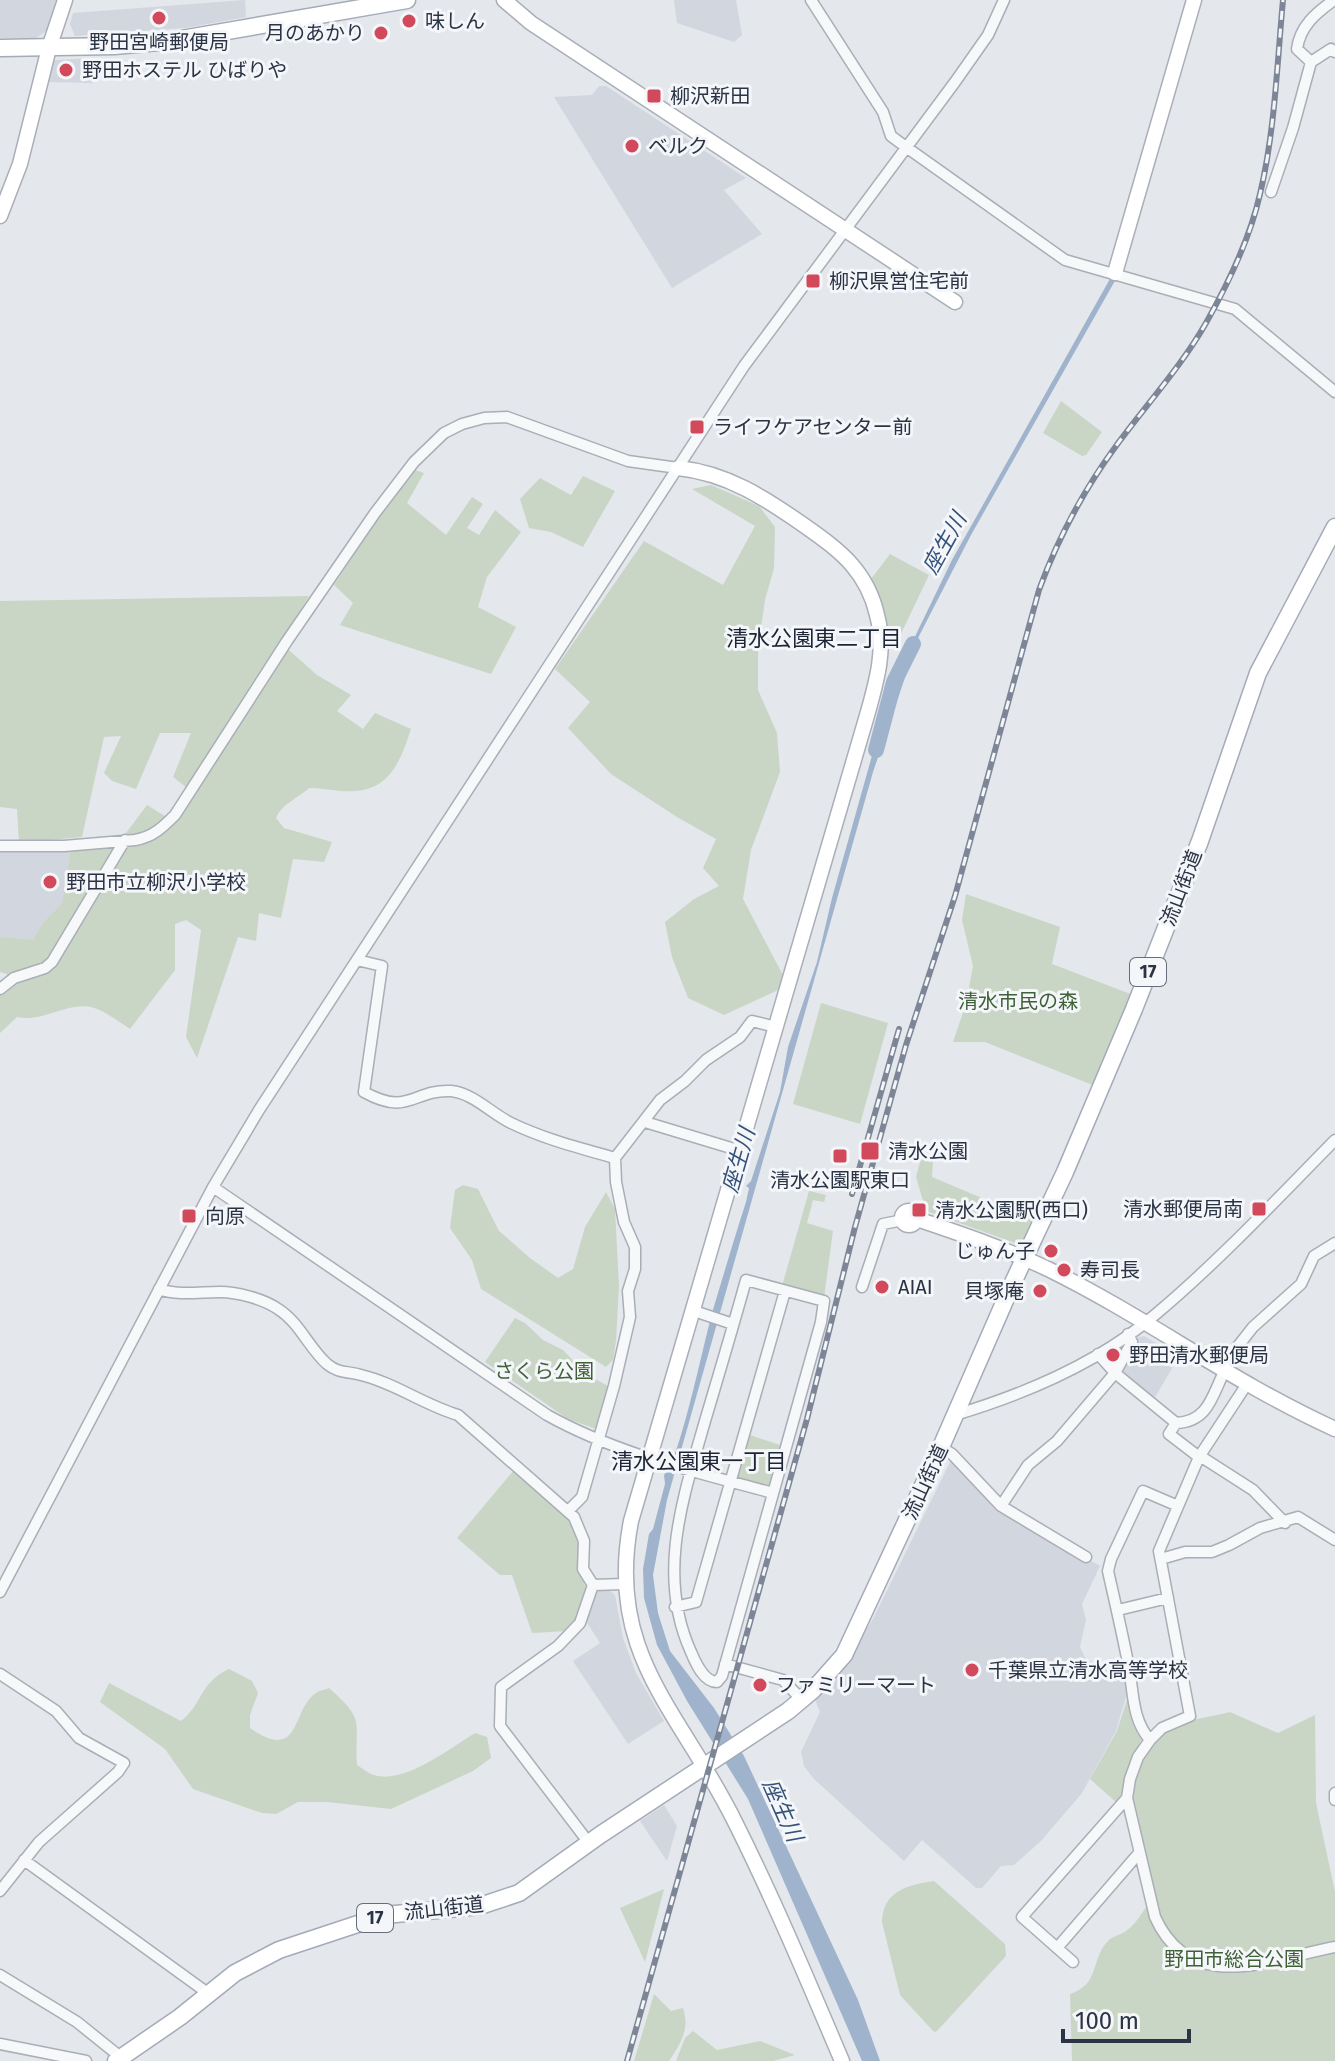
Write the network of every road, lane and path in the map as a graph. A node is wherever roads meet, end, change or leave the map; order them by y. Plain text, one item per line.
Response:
1 (65, 0) edge
2 (407, 0) edge
3 (504, 0) edge
4 (811, 0) edge
5 (1004, 0) edge
6 (1194, 0) edge
7 (1334, 0) edge
8 (0, 48) edge
9 (49, 48) junction
10 (1335, 52) edge
11 (1311, 62) junction
12 (906, 147) junction
13 (1271, 192) dead end
14 (0, 216) edge
15 (845, 229) junction
16 (1115, 273) junction
17 (955, 302) dead end
18 (1335, 392) edge
19 (678, 468) junction
20 (1335, 527) edge
21 (125, 840) junction
22 (0, 846) edge
23 (357, 960) junction
24 (0, 989) edge
25 (776, 1027) junction
26 (645, 1122) junction
27 (1335, 1140) edge
28 (741, 1151) junction
29 (615, 1158) junction
30 (213, 1187) junction
31 (910, 1220) joint
32 (1335, 1243) edge
33 (1024, 1259) junction
34 (862, 1287) dead end
35 (159, 1289) junction
36 (785, 1291) junction
37 (700, 1313) junction
38 (730, 1323) junction
39 (1144, 1323) junction
40 (1128, 1334) junction
41 (1098, 1354) junction
42 (1222, 1370) junction
43 (1115, 1373) junction
44 (1250, 1386) junction
45 (955, 1415) junction
46 (1335, 1419) edge
47 (1176, 1423) junction
48 (1335, 1429) edge
49 (1335, 1439) edge
50 (597, 1440) junction
51 (941, 1447) junction
52 (1199, 1457) junction
53 (655, 1459) junction
54 (689, 1469) junction
55 (730, 1481) junction
56 (773, 1493) junction
57 (1001, 1506) junction
58 (1178, 1506) junction
59 (568, 1511) junction
60 (1285, 1523) junction
61 (1335, 1540) edge
62 (1086, 1557) dead end
63 (1161, 1559) junction
64 (624, 1584) junction
65 (593, 1585) junction
66 (0, 1592) edge
67 (1168, 1598) junction
68 (675, 1607) junction
69 (1118, 1610) junction
70 (725, 1664) junction
71 (0, 1674) edge
72 (802, 1700) junction
73 (1150, 1740) junction
74 (708, 1762) junction
75 (1335, 1793) edge
76 (1127, 1798) junction
77 (1335, 1800) edge
78 (589, 1843) junction
79 (1139, 1853) junction
80 (24, 1860) junction
81 (0, 1891) edge
82 (1335, 1947) edge
83 (1057, 1948) junction
84 (1073, 1962) dead end
85 (0, 1975) edge
86 (209, 1994) junction
87 (0, 2044) edge
88 (121, 2060) edge
89 (86, 2061) edge
90 (842, 2061) edge

1 - 9 street
2 - 9 main road
3 - 15 street
4 - 12 street
5 - 12 street
6 - 16 street
7 - 11 street
8 - 9 main road
9 - 14 street
10 - 11 street
11 - 13 street
12 - 15 street
12 - 16 street
15 - 17 street
15 - 19 street
16 - 18 street
19 - 21 street
19 - 23 street
19 - 25 street
20 - 33 main road, 流山街道 / 17
21 - 22 street
21 - 24 street
23 - 29 street
23 - 30 street
25 - 26 street
25 - 28 street
26 - 28 street
26 - 29 street
27 - 39 street
28 - 37 street
29 - 50 street
30 - 35 street
30 - 50 street
31 - 33 street
31 - 34 street
32 - 42 street
33 - 39 street
33 - 45 main road, 流山街道 / 17
35 - 59 street
35 - 66 street
36 - 38 street
36 - 55 street
36 - 56 street
37 - 38 street
37 - 53 street
38 - 54 street
39 - 40 street
39 - 42 street
40 - 41 street
40 - 43 street
41 - 43 street
41 - 45 street
42 - 44 street
42 - 47 street
43 - 47 street
43 - 57 street
44 - 46 street
44 - 48 street
44 - 49 street
44 - 52 street
45 - 51 main road, 流山街道 / 17
47 - 52 street
50 - 53 street
50 - 59 street
51 - 57 street
51 - 72 main road, 流山街道 / 17
52 - 58 street
52 - 60 street
53 - 54 street
53 - 64 street
54 - 55 street
54 - 68 street
55 - 56 street
55 - 68 street
56 - 70 street
57 - 62 street
58 - 63 street
58 - 69 street
59 - 65 street
60 - 61 street
60 - 63 street
63 - 67 street
64 - 65 street
64 - 74 street
65 - 78 street
67 - 69 street
67 - 73 street
68 - 70 street
69 - 73 street
70 - 72 street
71 - 80 street
72 - 74 main road, 流山街道 / 17
73 - 76 street
74 - 78 main road, 流山街道 / 17
74 - 90 street
75 - 77 street
76 - 79 street
76 - 83 street
78 - 86 main road, 流山街道 / 17
79 - 82 street
79 - 83 street
80 - 81 street
80 - 86 street
83 - 84 street
85 - 88 street
86 - 88 main road, 流山街道 / 17
87 - 89 street

